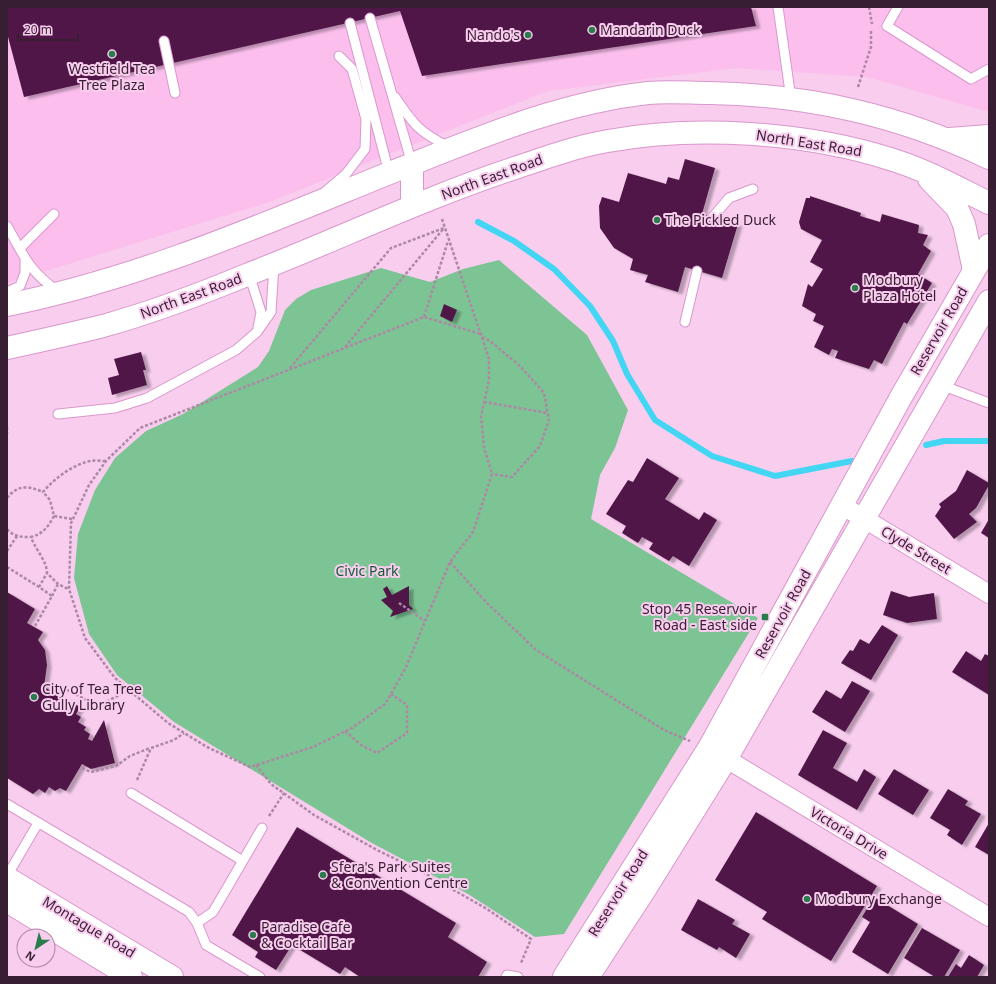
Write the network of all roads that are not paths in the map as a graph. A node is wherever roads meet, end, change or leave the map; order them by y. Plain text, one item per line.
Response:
1 (778, 7) edge
2 (898, 7) edge
3 (370, 18) dead end
4 (350, 23) dead end
5 (164, 41) dead end
6 (339, 56) dead end
7 (989, 69) edge
8 (390, 89) junction
9 (175, 93) dead end
10 (791, 99) junction
11 (989, 136) edge
12 (949, 139) junction
13 (452, 149) junction
14 (989, 158) edge
15 (412, 164) junction
16 (920, 169) junction
17 (389, 173) junction
18 (753, 189) dead end
19 (989, 203) edge
20 (312, 204) junction
21 (412, 206) junction
22 (54, 214) dead end
23 (713, 217) dead end
24 (7, 226) edge
25 (989, 245) edge
26 (20, 248) junction
27 (25, 259) junction
28 (274, 264) junction
29 (974, 270) junction
30 (697, 271) dead end
31 (249, 274) junction
32 (7, 292) edge
33 (59, 292) junction
34 (989, 301) edge
35 (7, 304) edge
36 (685, 322) dead end
37 (257, 332) junction
38 (7, 348) edge
39 (941, 385) junction
40 (989, 403) edge
41 (58, 414) dead end
42 (843, 506) junction
43 (864, 518) junction
44 (989, 594) edge
45 (718, 754) junction
46 (131, 792) road end
47 (7, 804) edge
48 (38, 823) junction
49 (262, 828) road end
50 (243, 861) junction
51 (7, 877) edge
52 (7, 901) edge
53 (989, 917) edge
54 (197, 923) junction
55 (602, 953) junction
56 (517, 976) edge
57 (132, 977) edge
58 (172, 977) edge
59 (260, 977) edge
60 (506, 977) edge
61 (564, 977) edge
62 (588, 977) edge
63 (594, 977) edge

1 - 10 lane
2 - 7 lane
3 - 8 lane
4 - 17 lane
5 - 9 lane
6 - 20 lane
8 - 13 lane
8 - 15 lane
10 - 12 main road
10 - 13 main road
11 - 12 main road
12 - 14 main road
13 - 15 main road
15 - 17 main road
15 - 21 main road
16 - 19 main road, North East Road
16 - 21 main road, North East Road
16 - 29 main road
17 - 20 main road
17 - 21 main road
18 - 23 lane
20 - 33 main road
21 - 28 main road, North East Road
22 - 26 lane
24 - 26 lane
25 - 29 main road, Reservoir Road
26 - 27 lane
27 - 32 lane
27 - 33 lane
28 - 31 main road, North East Road
28 - 37 lane
29 - 42 main road, Reservoir Road
30 - 36 lane
31 - 37 lane
31 - 38 main road, North East Road
33 - 35 main road
34 - 39 main road, Reservoir Road
37 - 41 lane
39 - 40 lane
39 - 43 main road, Reservoir Road
42 - 43 street, Clyde Street
42 - 45 main road, Reservoir Road
43 - 44 street, Clyde Street
43 - 45 main road, Reservoir Road
45 - 53 street, Victoria Drive
45 - 55 main road, Reservoir Road
45 - 61 main road, Reservoir Road
46 - 50 lane
47 - 48 lane
48 - 51 lane
48 - 54 lane
49 - 50 lane
50 - 54 lane
51 - 58 main road, Montague Road
52 - 57 main road, Montague Road
54 - 59 lane
55 - 62 main road, Reservoir Road
55 - 63 main road
56 - 60 lane

